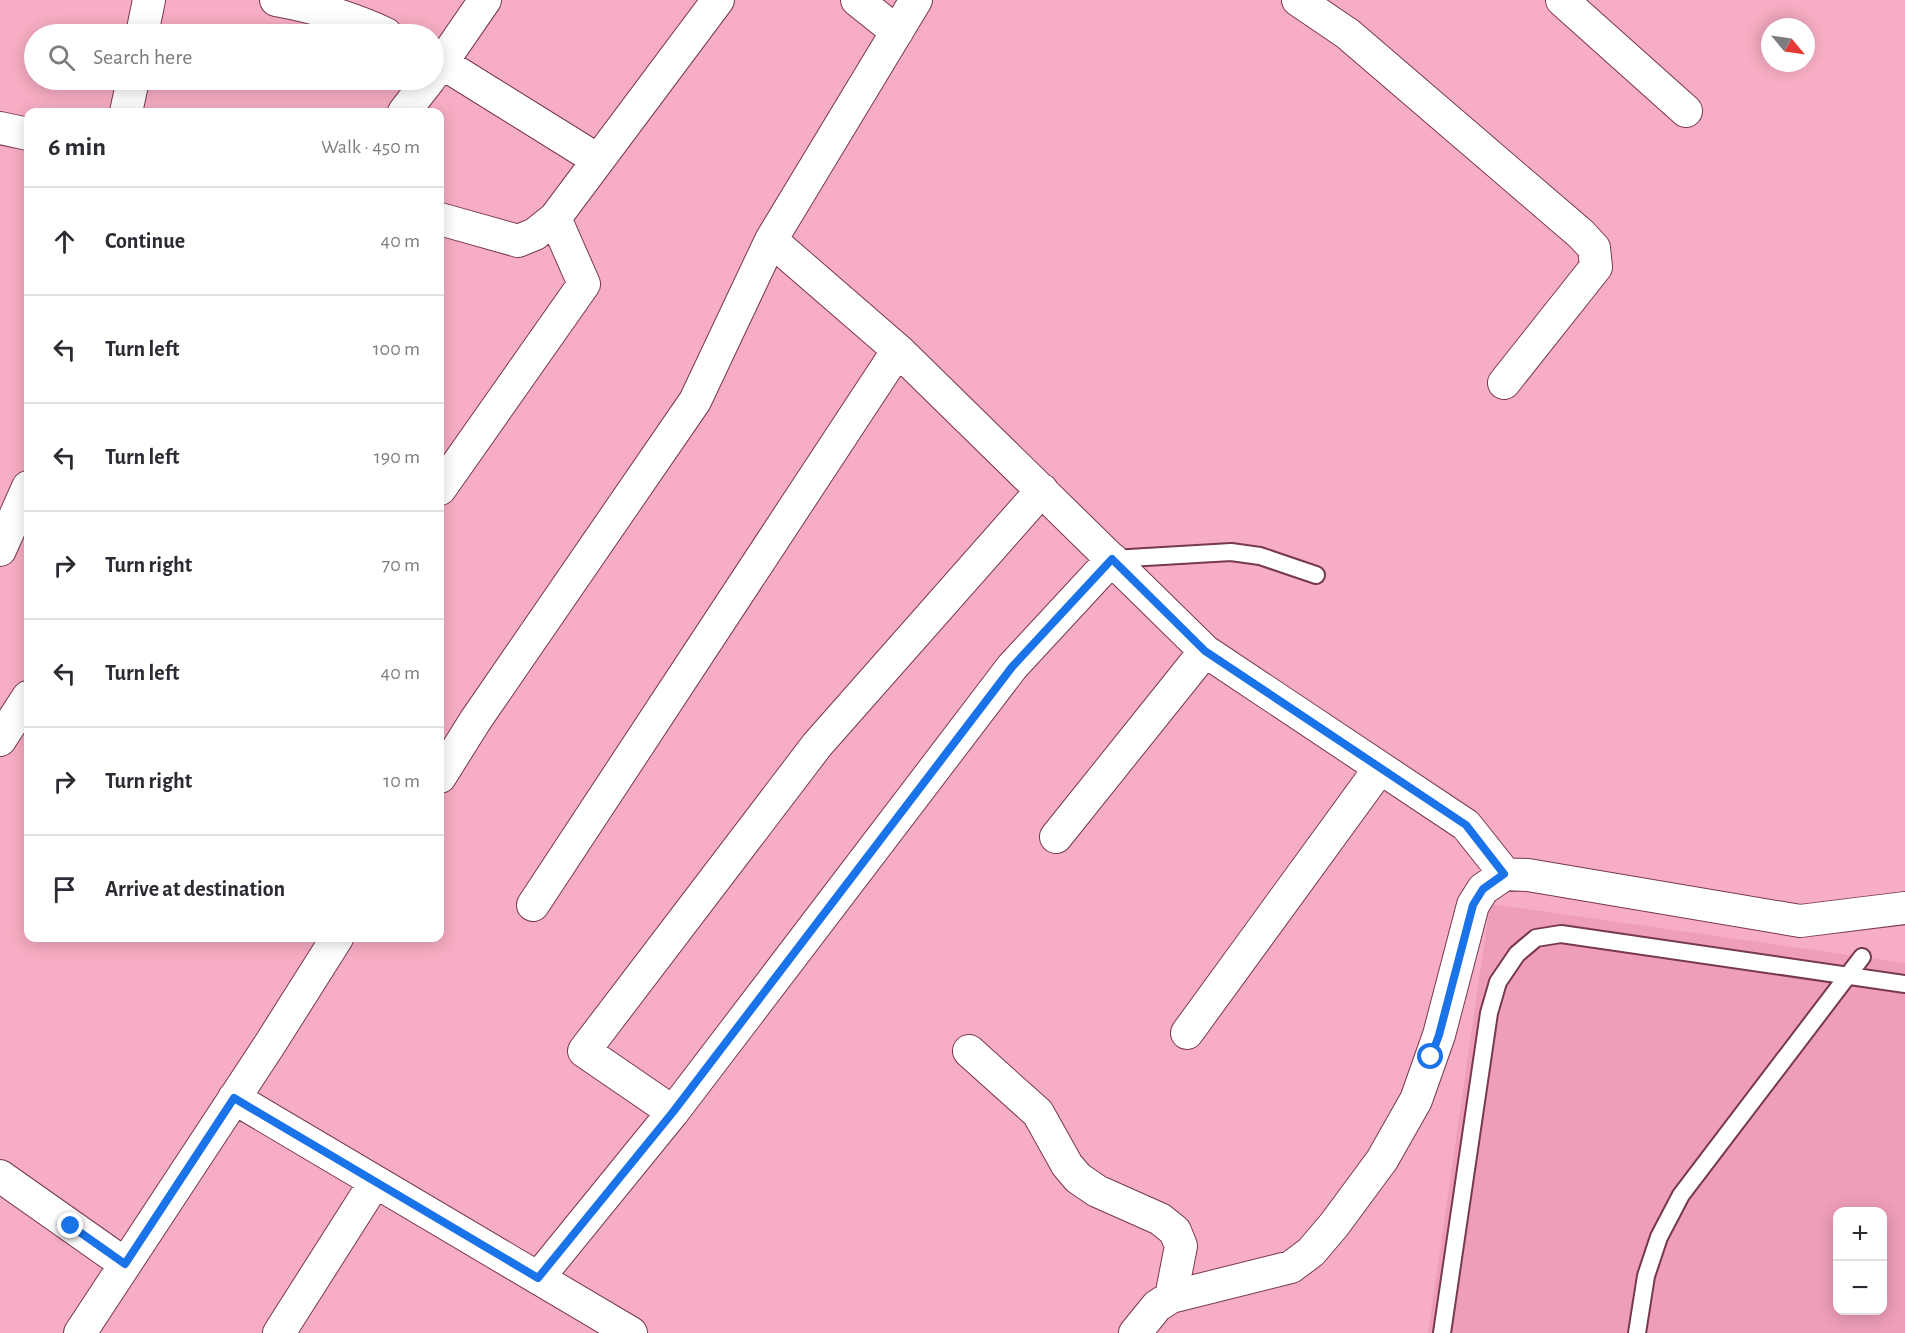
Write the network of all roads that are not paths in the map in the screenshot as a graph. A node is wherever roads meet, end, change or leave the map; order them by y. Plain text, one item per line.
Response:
1 (149, 0) edge
2 (276, 0) edge
3 (485, 0) edge
4 (718, 0) edge
5 (856, 0) edge
6 (916, 0) edge
7 (1298, 0) edge
8 (1562, 0) edge
9 (144, 24) edge
10 (362, 24) edge
11 (897, 32) junction
12 (444, 57) edge
13 (444, 74) edge
14 (131, 90) edge
15 (420, 90) edge
16 (127, 108) edge
17 (407, 108) edge
18 (1686, 111) dead end
19 (0, 128) edge
20 (24, 133) edge
21 (598, 160) junction
22 (555, 218) junction
23 (444, 220) edge
24 (771, 240) junction
25 (898, 350) junction
26 (1504, 383) dead end
27 (444, 483) edge
28 (1042, 490) junction
29 (24, 496) edge
30 (0, 550) edge
31 (1112, 559) junction
32 (1316, 575) dead end
33 (1205, 651) junction
34 (24, 702) edge
35 (0, 740) edge
36 (1380, 768) junction
37 (444, 771) edge
38 (1056, 837) dead end
39 (1504, 874) junction
40 (533, 905) dead end
41 (1905, 908) edge
42 (335, 942) edge
43 (1862, 957) dead end
44 (1848, 976) junction
45 (1905, 984) edge
46 (1187, 1033) dead end
47 (969, 1051) dead end
48 (234, 1098) junction
49 (673, 1112) junction
50 (0, 1176) edge
51 (375, 1182) junction
52 (125, 1264) junction
53 (538, 1278) junction
54 (1171, 1297) junction
55 (80, 1333) edge
56 (279, 1333) edge
57 (631, 1333) edge
58 (1135, 1333) edge
59 (1443, 1333) edge
60 (1636, 1333) edge

1 - 9 street
2 - 10 street
3 - 12 street
4 - 21 street
5 - 11 street
6 - 11 street
7 - 26 street
8 - 18 street
11 - 24 street
13 - 21 street
14 - 16 street
15 - 17 street
19 - 20 street
21 - 22 street
22 - 23 street
22 - 27 street
24 - 25 street
24 - 37 street
25 - 28 street
25 - 40 street
28 - 31 street
28 - 49 street
29 - 30 street
31 - 32 lane
31 - 33 street
31 - 49 street
33 - 36 street
33 - 38 street
34 - 35 street
36 - 39 street
36 - 46 street
39 - 41 street
39 - 54 street
42 - 48 street
43 - 44 lane
44 - 45 lane
44 - 59 lane
44 - 60 lane
47 - 54 street
48 - 51 street
48 - 52 street
49 - 53 street
50 - 52 street
51 - 53 street
51 - 56 street
52 - 55 street
53 - 57 street
54 - 58 street

